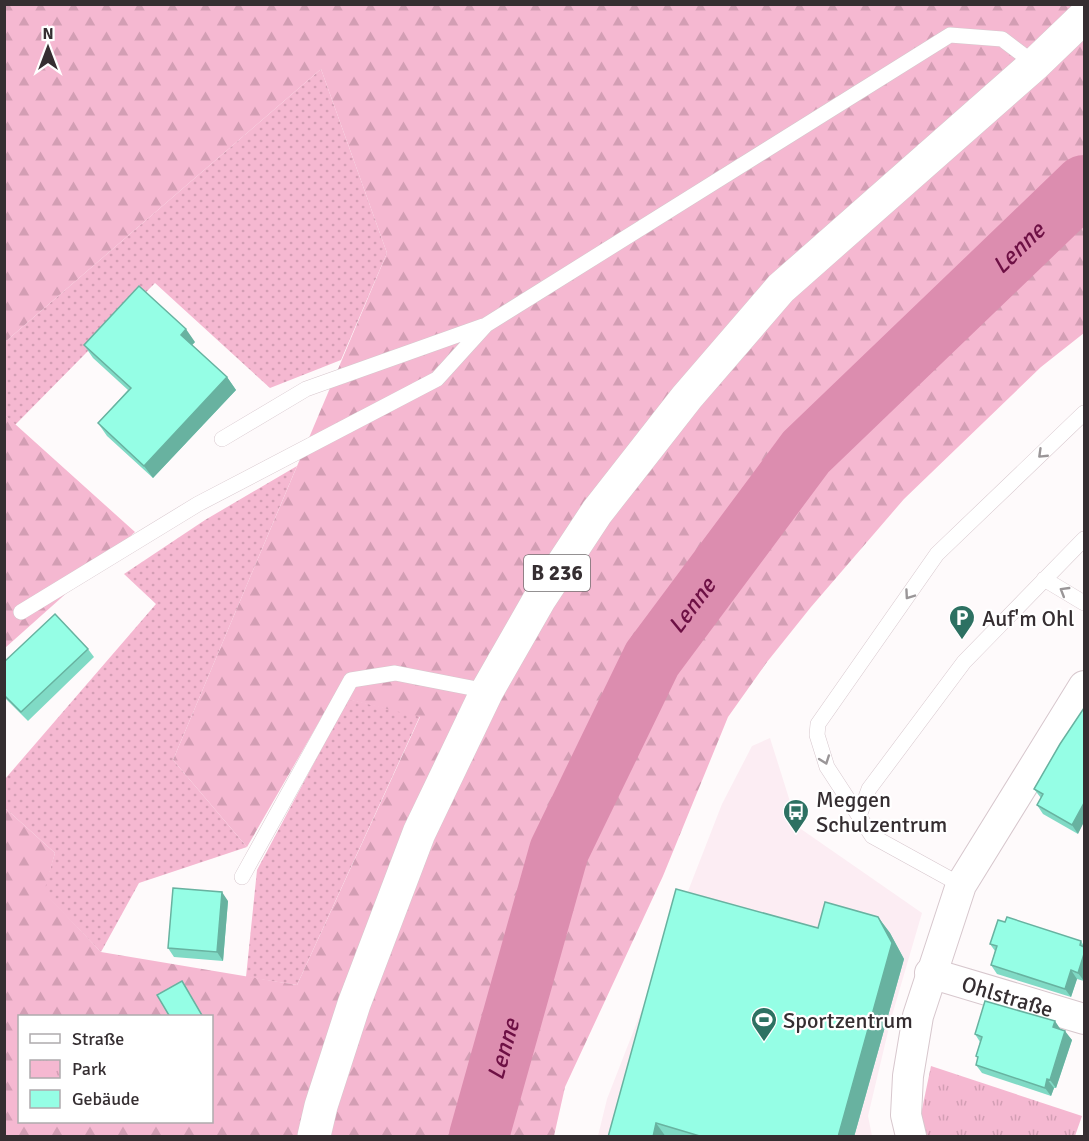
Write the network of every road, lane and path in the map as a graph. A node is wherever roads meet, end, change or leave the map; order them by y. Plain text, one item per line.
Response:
1 (1084, 17) edge
2 (1035, 64) junction
3 (486, 325) junction
4 (1084, 413) edge
5 (222, 439) dead end
6 (1084, 539) edge
7 (1044, 579) junction
8 (1084, 603) edge
9 (21, 612) dead end
10 (1084, 686) edge
11 (487, 691) junction
12 (859, 816) junction
13 (242, 877) dead end
14 (962, 885) junction
15 (930, 973) junction
16 (1084, 1019) edge
17 (314, 1137) edge
18 (911, 1137) edge

1 - 2 main road, B 236
2 - 3 lane
2 - 11 main road, B 236
3 - 5 lane
3 - 9 lane
4 -> 12 lane
6 - 7 lane
8 -> 7 lane
7 - 12 lane
10 - 14 street
11 - 13 lane
11 - 17 main road, B 236
12 - 14 lane
14 - 15 street
15 - 16 street, Ohlstraße
15 - 18 street

